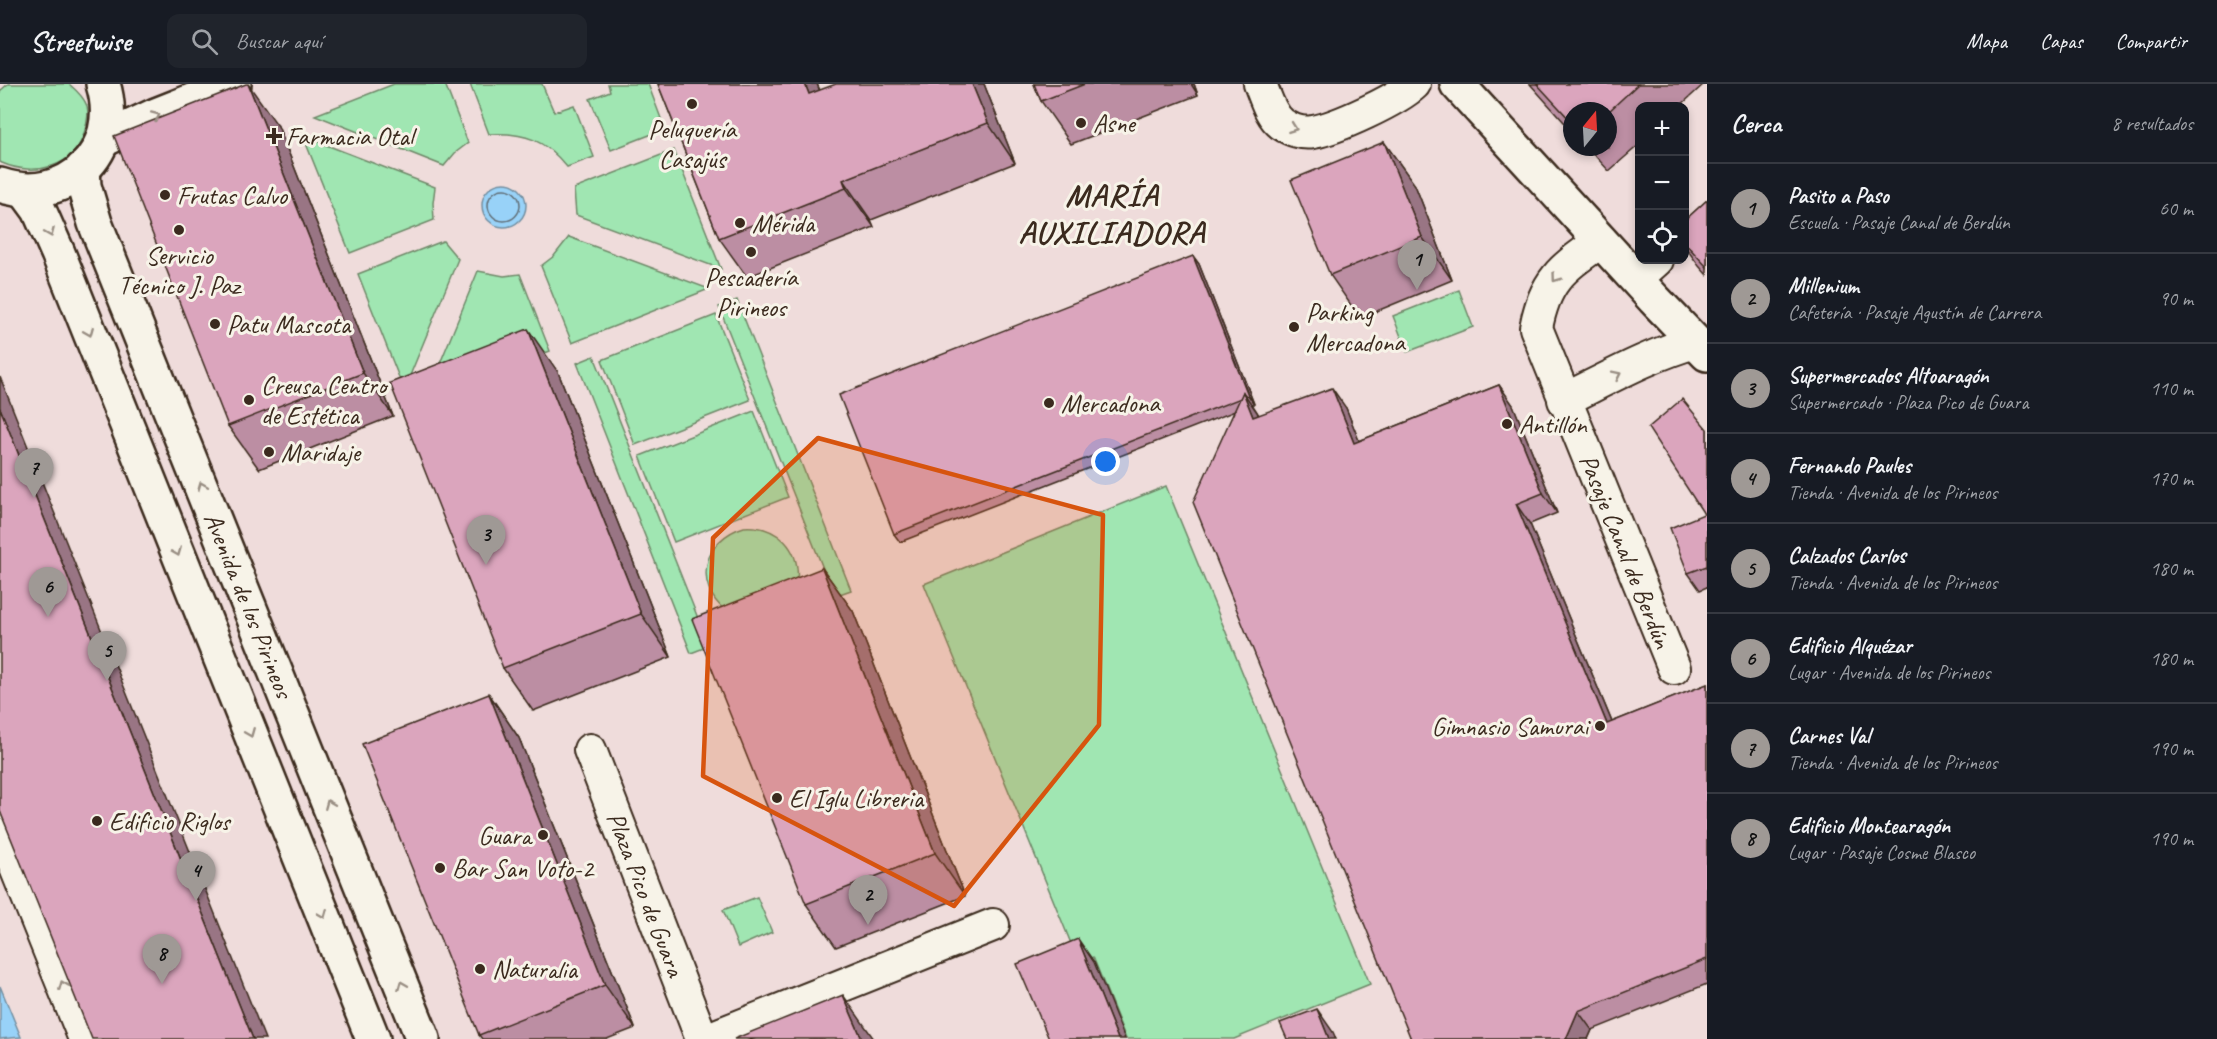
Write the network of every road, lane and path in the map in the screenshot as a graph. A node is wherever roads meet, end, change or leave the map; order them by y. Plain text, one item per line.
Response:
1 (103, 84) edge
2 (234, 84) edge
3 (1260, 84) edge
4 (1414, 84) edge
5 (1457, 84) edge
6 (103, 140) junction
7 (83, 168) junction
8 (12, 188) edge
9 (1601, 241) junction
10 (1647, 269) edge
11 (1701, 348) edge
12 (1564, 400) junction
13 (1674, 668) dead end
14 (590, 750) dead end
15 (0, 828) edge
16 (993, 925) dead end
17 (85, 1039) edge
18 (373, 1039) edge
19 (423, 1039) edge
20 (702, 1039) edge
21 (708, 1039) edge

1 - 6 street
6 -> 2 street
3 -> 4 street
5 - 9 street
6 - 7 street
7 - 8 street
19 -> 7 street, Avenida de los Pirineos
8 -> 18 street, Avenida de los Pirineos
9 - 10 street
9 -> 12 street, Pasaje Canal de Berdún
10 - 11 street
12 -> 11 street
12 - 13 street, Pasaje Canal de Berdún
14 - 20 street, Plaza Pico de Guara
17 -> 15 street
16 - 21 street

